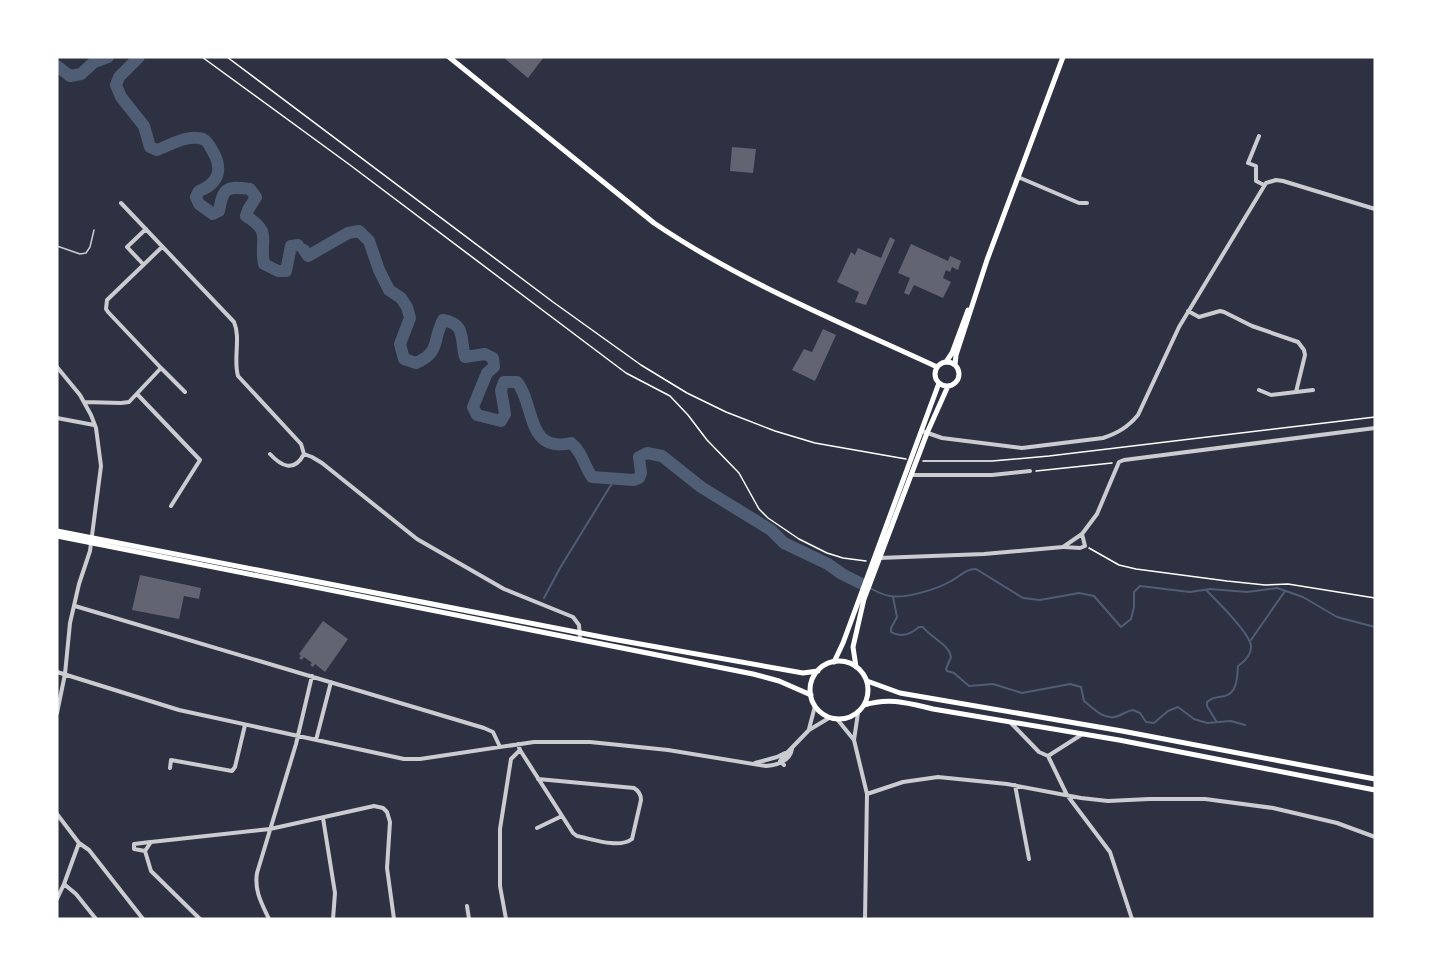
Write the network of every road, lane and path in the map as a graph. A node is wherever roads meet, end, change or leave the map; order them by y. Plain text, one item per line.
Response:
1 (202, 57) edge
2 (227, 57) edge
3 (449, 57) edge
4 (1064, 57) edge
5 (1259, 136) dead end
6 (1018, 177) junction
7 (1264, 185) junction
8 (121, 203) dead end
9 (1087, 203) dead end
10 (1375, 209) edge
11 (146, 229) junction
12 (94, 230) dead end
13 (57, 246) edge
14 (162, 247) junction
15 (143, 264) junction
16 (976, 292) junction
17 (1188, 311) junction
18 (946, 362) junction
19 (955, 365) junction
20 (57, 367) edge
21 (937, 367) junction
22 (161, 368) junction
23 (939, 383) junction
24 (948, 386) junction
25 (1259, 390) dead end
26 (1313, 390) dead end
27 (185, 392) dead end
28 (1296, 392) junction
29 (137, 394) junction
30 (84, 402) junction
31 (1375, 417) edge
32 (57, 418) edge
33 (95, 425) junction
34 (1375, 428) edge
35 (924, 432) junction
36 (270, 454) dead end
37 (304, 454) junction
38 (903, 459) dead end
39 (926, 461) dead end
40 (1119, 462) junction
41 (1030, 471) joint
42 (912, 475) junction
43 (171, 506) dead end
44 (57, 531) edge
45 (1082, 534) junction
46 (57, 536) edge
47 (91, 540) junction
48 (1085, 546) junction
49 (1063, 547) junction
50 (879, 558) junction
51 (873, 562) junction
52 (869, 578) junction
53 (1375, 598) edge
54 (861, 599) junction
55 (75, 606) junction
56 (580, 636) junction
57 (834, 662) junction
58 (856, 667) junction
59 (818, 671) junction
60 (57, 672) edge
61 (65, 674) junction
62 (312, 676) junction
63 (867, 681) junction
64 (332, 682) junction
65 (811, 695) junction
66 (864, 705) junction
67 (815, 706) junction
68 (57, 712) edge
69 (858, 712) junction
70 (829, 718) junction
71 (837, 719) junction
72 (1010, 722) junction
73 (245, 725) junction
74 (809, 730) junction
75 (1081, 735) junction
76 (297, 737) junction
77 (315, 740) junction
78 (854, 740) junction
79 (518, 744) junction
80 (500, 747) junction
81 (792, 749) junction
82 (520, 750) junction
83 (1048, 756) junction
84 (755, 763) junction
85 (170, 768) dead end
86 (538, 779) junction
87 (1375, 779) edge
88 (1015, 785) junction
89 (1375, 790) edge
90 (867, 794) junction
91 (1067, 795) junction
92 (57, 814) edge
93 (562, 816) junction
94 (323, 818) junction
95 (537, 828) dead end
96 (270, 829) junction
97 (1375, 837) edge
98 (151, 842) junction
99 (79, 843) junction
100 (145, 851) junction
101 (1029, 860) dead end
102 (63, 884) junction
103 (57, 899) edge
104 (467, 906) dead end
105 (96, 919) edge
106 (143, 919) edge
107 (200, 919) edge
108 (269, 919) edge
109 (333, 919) edge
110 (394, 919) edge
111 (469, 919) edge
112 (506, 919) edge
113 (864, 919) edge
114 (1132, 919) edge

1 - 51 path
2 - 38 path
3 - 21 main road
4 - 6 main road
5 - 7 street
6 - 9 street
6 - 16 main road
7 - 10 street
7 - 17 street
8 - 11 street
11 - 14 street
11 - 15 street
12 - 13 lane
14 - 15 street
14 - 37 street
15 - 22 street
16 - 18 main road
16 - 19 main road
17 - 28 street
17 - 35 street
18 - 19 main road
18 - 21 main road
19 - 24 main road
20 - 30 street
21 - 23 main road
22 - 27 street
22 - 29 street
23 - 24 main road
23 - 35 main road
24 - 35 main road
25 - 28 street
26 - 28 street
29 - 30 street
29 - 43 street
30 - 33 street
31 - 39 path
32 - 33 street
33 - 47 street
34 - 40 street
35 - 42 main road
35 - 51 main road
36 - 37 street
37 - 56 street
40 - 41 path
40 - 45 street
41 - 42 street
42 - 50 main road
44 - 47 main road
45 - 48 street
45 - 49 street
46 - 47 main road
47 - 55 street
47 - 56 main road
48 - 49 street
48 - 53 path
49 - 50 street
50 - 52 main road
51 - 52 main road
52 - 54 main road
54 - 57 main road
54 - 58 main road
55 - 61 street
55 - 62 street
56 - 59 main road
56 - 65 main road
57 - 58 main road
57 - 59 main road
58 - 63 main road
59 - 65 main road
60 - 61 street
61 - 68 street
61 - 73 street
62 - 64 street
62 - 76 street
63 - 66 main road
63 - 87 main road
64 - 77 street
64 - 80 street
65 - 67 main road
66 - 69 main road
66 - 72 main road
67 - 70 main road
67 - 74 street
69 - 71 main road
69 - 78 street
70 - 71 main road
70 - 74 street
71 - 78 street
72 - 75 main road
72 - 83 street
73 - 76 street
73 - 85 street
74 - 81 street
75 - 83 street
75 - 89 main road
76 - 77 street
76 - 96 street
77 - 80 street
78 - 90 street
79 - 80 street
79 - 82 street
79 - 84 street
81 - 84 street
81 - 84 street
82 - 86 street
82 - 112 street
83 - 91 street
86 - 93 street
86 - 93 street
88 - 90 street
88 - 91 street
88 - 101 street
90 - 113 street
91 - 97 street
91 - 114 street
92 - 99 street
93 - 95 street
94 - 96 street
94 - 109 street
94 - 110 street
96 - 98 street
96 - 108 street
98 - 100 street
98 - 100 street
99 - 102 street
99 - 106 street
100 - 107 street
102 - 103 street
102 - 105 street
104 - 111 street

